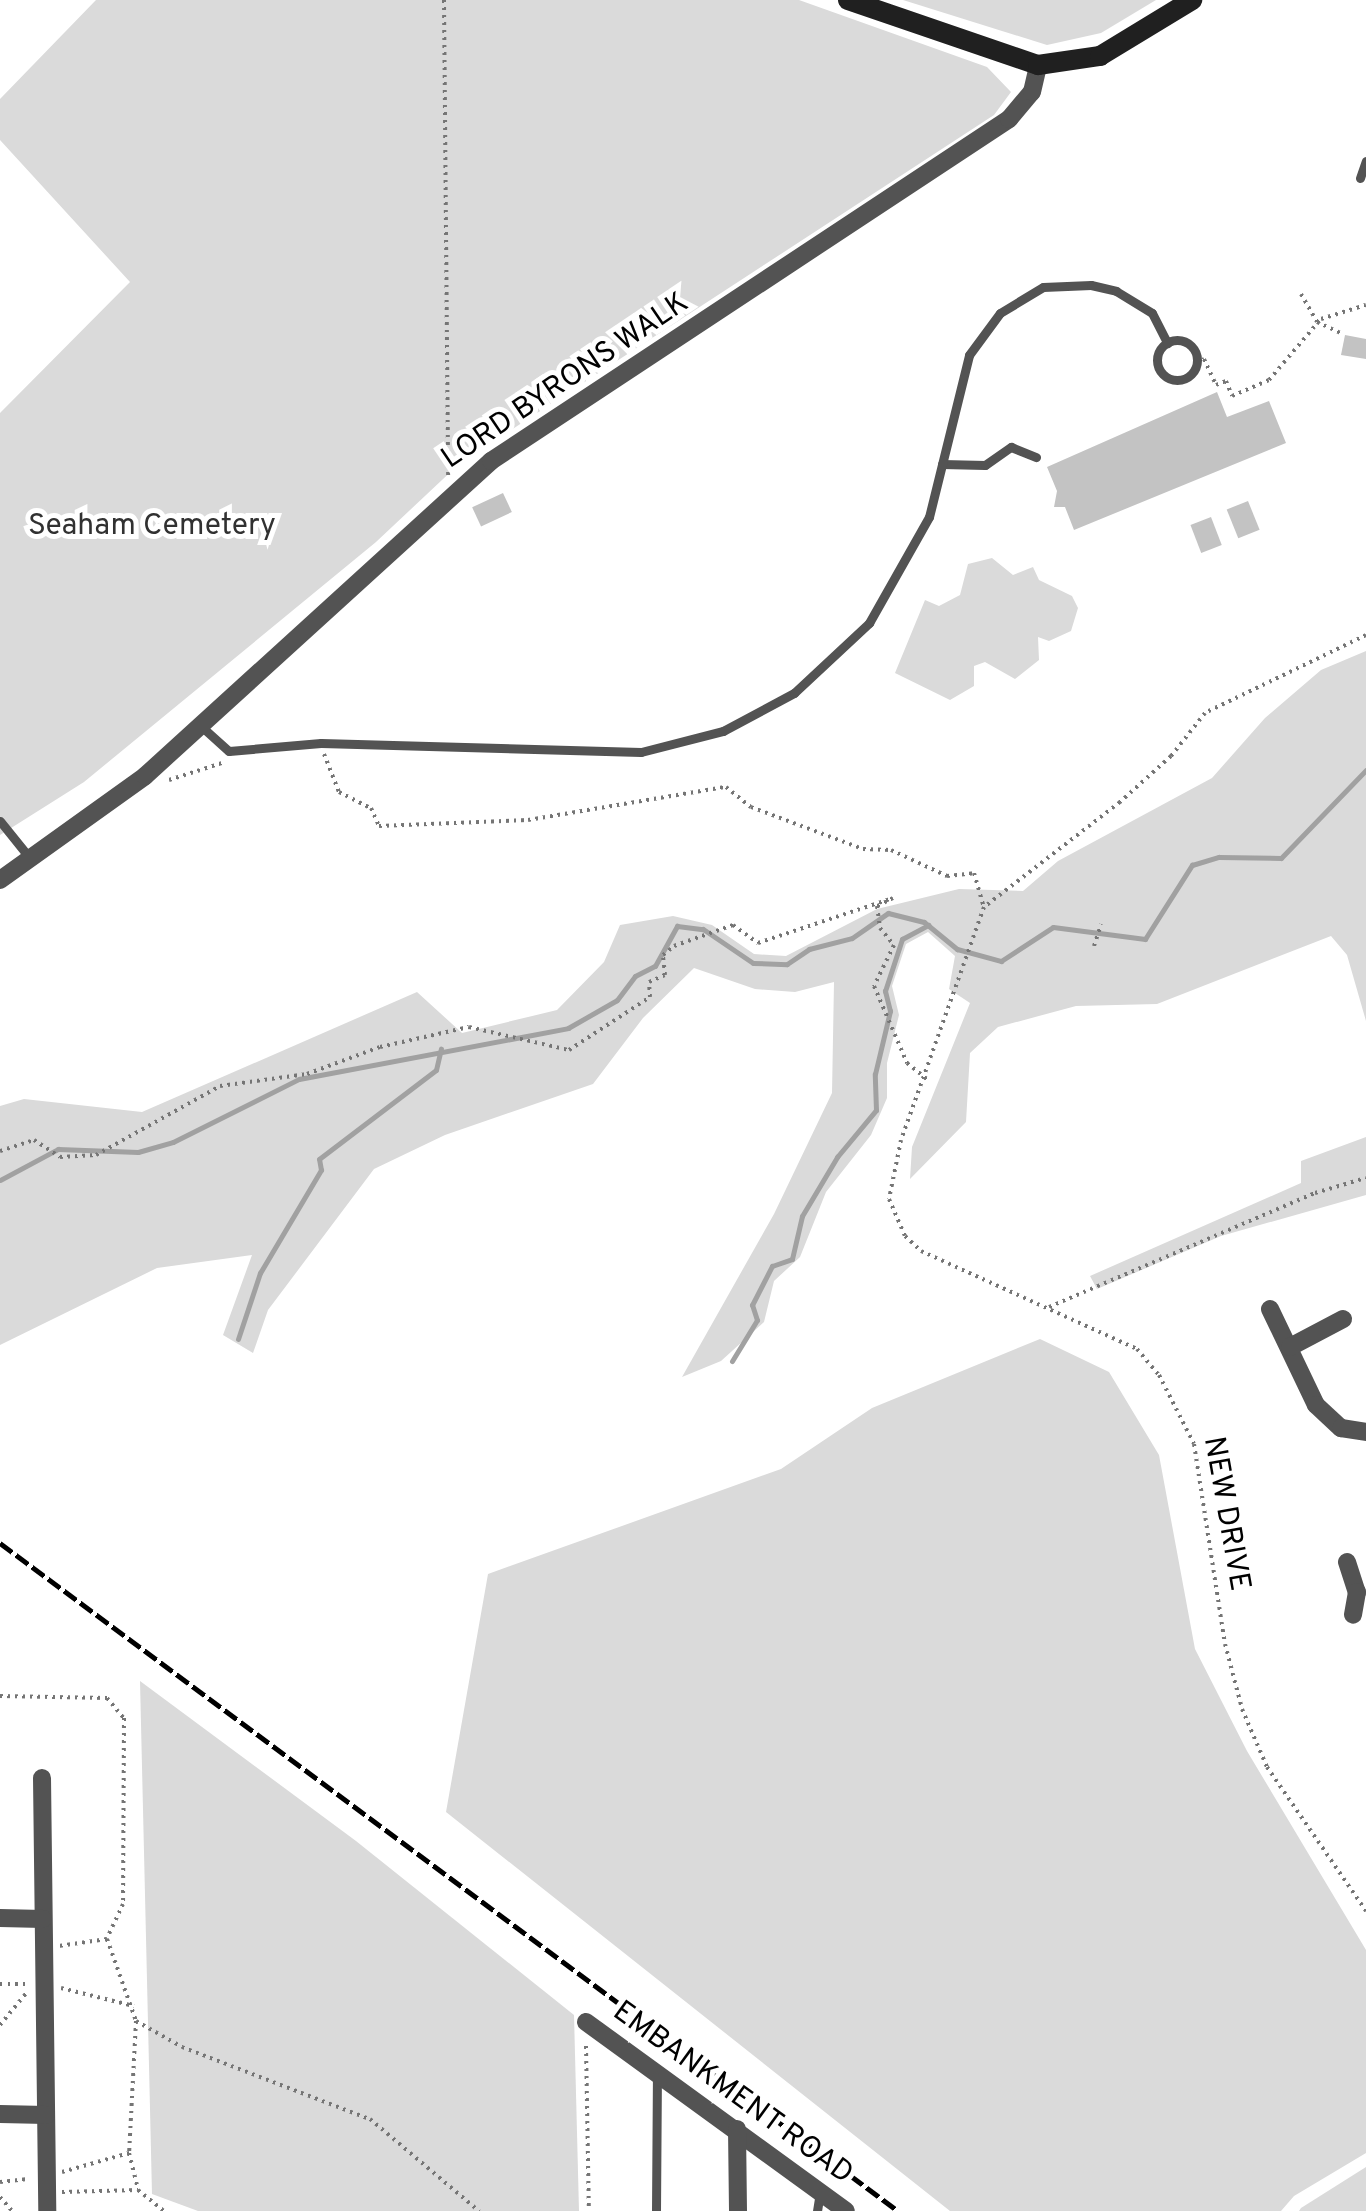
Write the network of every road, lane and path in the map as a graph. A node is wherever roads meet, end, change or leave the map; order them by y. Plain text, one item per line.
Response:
1 (444, 0) edge
2 (848, 0) edge
3 (1192, 0) edge
4 (1038, 65) junction
5 (1366, 161) edge
6 (1360, 178) dead end
7 (1300, 294) dead end
8 (1366, 305) edge
9 (1317, 322) junction
10 (1341, 333) dead end
11 (1167, 343) junction
12 (1196, 363) junction
13 (1036, 457) dead end
14 (942, 464) junction
15 (455, 490) junction
16 (1366, 635) edge
17 (202, 727) junction
18 (306, 752) dead end
19 (234, 761) dead end
20 (145, 776) junction
21 (0, 820) edge
22 (30, 859) junction
23 (0, 880) edge
24 (984, 907) junction
25 (1101, 924) dead end
26 (1094, 946) dead end
27 (927, 1080) junction
28 (0, 1152) edge
29 (1366, 1178) edge
30 (1049, 1308) junction
31 (1270, 1308) dead end
32 (1344, 1319) dead end
33 (1290, 1346) junction
34 (1366, 1432) edge
35 (1347, 1562) dead end
36 (1361, 1592) edge
37 (1353, 1614) dead end
38 (0, 1696) edge
39 (42, 1778) dead end
40 (1366, 1911) edge
41 (0, 1918) edge
42 (44, 1919) junction
43 (108, 1939) junction
44 (44, 1945) junction
45 (0, 1984) edge
46 (44, 1984) junction
47 (134, 2006) junction
48 (136, 2021) junction
49 (586, 2022) joint
50 (0, 2025) edge
51 (658, 2072) junction
52 (0, 2114) edge
53 (46, 2115) junction
54 (737, 2129) junction
55 (129, 2153) junction
56 (0, 2182) edge
57 (138, 2190) junction
58 (820, 2192) junction
59 (46, 2193) edge
60 (0, 2196) edge
61 (12, 2211) edge
62 (164, 2211) edge
63 (478, 2211) edge
64 (589, 2211) edge
65 (656, 2211) edge
66 (738, 2211) edge
67 (817, 2211) edge
68 (846, 2211) edge

1 - 15 path
2 - 4 main road
3 - 4 main road
4 - 15 street, LORD BYRONS WALK
5 - 6 lane
7 - 9 path
8 - 9 path
9 - 10 path
9 - 12 path
11 - 12 lane
11 - 12 lane
11 - 14 lane
13 - 14 lane
14 - 17 lane
15 - 17 street, LORD BYRONS WALK
16 - 24 path
17 - 20 street, LORD BYRONS WALK
18 - 24 path
19 - 20 path
20 - 22 street, LORD BYRONS WALK
21 - 22 lane
22 - 23 street, LORD BYRONS WALK
24 - 27 path, NEW DRIVE
25 - 26 path
27 - 28 path
27 - 30 path, NEW DRIVE
29 - 30 path
30 - 40 path, NEW DRIVE
31 - 33 street
32 - 33 street
33 - 34 street
35 - 36 street
36 - 37 street
38 - 43 path
39 - 42 street
41 - 42 street
42 - 44 street
43 - 44 path
43 - 47 path
44 - 46 street
45 - 50 path
46 - 47 path
46 - 53 street
47 - 48 path
48 - 55 path
48 - 63 path
49 - 51 street, EMBANKMENT ROAD
49 - 64 path
51 - 54 street, EMBANKMENT ROAD
51 - 65 lane
52 - 53 street
53 - 59 street
54 - 58 street, EMBANKMENT ROAD
54 - 66 street
55 - 57 path
55 - 59 path
56 - 59 path
57 - 59 path
57 - 62 path
58 - 67 lane
58 - 68 street, EMBANKMENT ROAD
60 - 61 path

